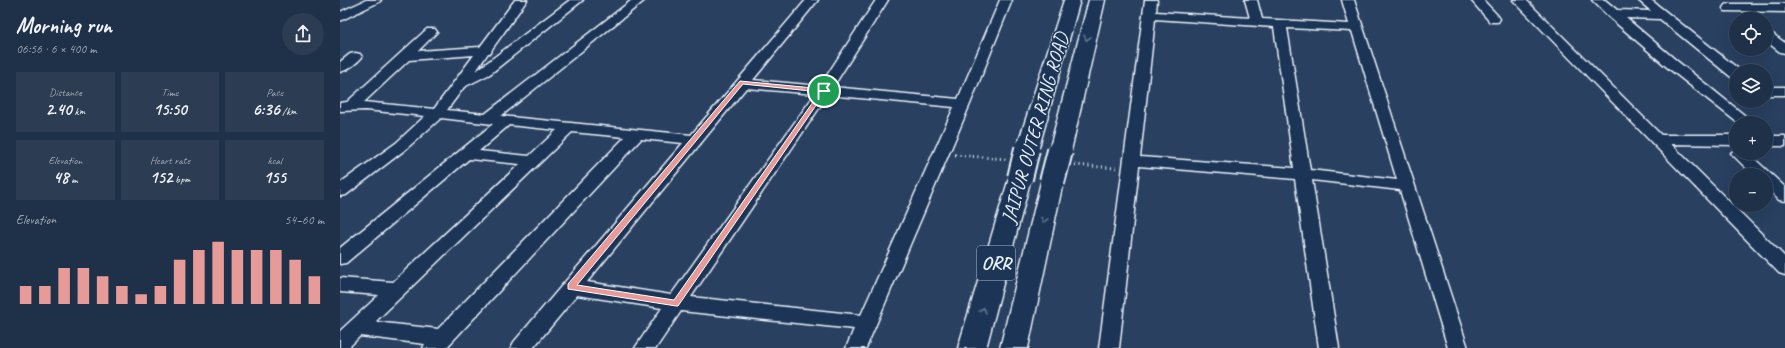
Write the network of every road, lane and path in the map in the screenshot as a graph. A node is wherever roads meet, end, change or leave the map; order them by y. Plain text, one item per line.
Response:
1 (375, 0) edge
2 (521, 0) edge
3 (577, 0) edge
4 (638, 0) edge
5 (812, 0) edge
6 (882, 0) edge
7 (1006, 0) edge
8 (1072, 0) edge
9 (1097, 0) edge
10 (1251, 0) edge
11 (1348, 0) edge
12 (1477, 0) edge
13 (1519, 0) edge
14 (1598, 0) edge
15 (1644, 0) edge
16 (1718, 0) edge
17 (1150, 8) edge
18 (1729, 8) junction
19 (1785, 8) edge
20 (1734, 12) edge
21 (1613, 14) junction
22 (1663, 15) junction
23 (340, 17) edge
24 (1494, 19) dead end
25 (1257, 23) junction
26 (1280, 24) junction
27 (1358, 28) junction
28 (431, 32) dead end
29 (535, 33) junction
30 (497, 34) junction
31 (1773, 40) edge
32 (1785, 49) edge
33 (486, 50) junction
34 (405, 56) junction
35 (355, 57) dead end
36 (340, 68) edge
37 (1729, 68) edge
38 (742, 83) junction
39 (459, 86) junction
40 (824, 91) junction
41 (1773, 91) edge
42 (1785, 92) edge
43 (963, 104) junction
44 (345, 106) edge
45 (438, 113) junction
46 (1738, 116) edge
47 (488, 119) junction
48 (506, 120) junction
49 (569, 127) junction
50 (637, 134) junction
51 (1656, 139) junction
52 (694, 140) junction
53 (1729, 140) edge
54 (1773, 140) edge
55 (1785, 141) edge
56 (465, 154) junction
57 (1131, 160) junction
58 (1746, 160) edge
59 (534, 161) junction
60 (1755, 168) edge
61 (1302, 174) junction
62 (1773, 185) edge
63 (1406, 186) junction
64 (340, 191) edge
65 (1785, 196) edge
66 (340, 258) edge
67 (1785, 268) edge
68 (340, 285) edge
69 (571, 286) junction
70 (399, 289) junction
71 (676, 304) junction
72 (867, 323) junction
73 (357, 328) junction
74 (340, 343) edge
75 (438, 343) edge
76 (521, 348) edge
77 (645, 348) edge
78 (856, 348) edge
79 (972, 348) edge
80 (1014, 348) edge
81 (1109, 348) edge
82 (1329, 348) edge
83 (1458, 348) edge

1 - 23 street
2 - 30 street
3 - 29 street
4 - 47 street
5 - 38 street
6 - 40 street
7 - 43 street
79 -> 8 highway, JAIPUR OUTER RING ROAD / ORR, bridge
9 -> 80 highway, JAIPUR OUTER RING ROAD / ORR, bridge
10 - 25 street
11 - 27 street
12 - 24 street
13 - 51 street
14 - 21 street
15 - 22 street
16 - 18 street
17 - 25 street
17 - 57 street
18 - 19 street
18 - 20 street
21 - 22 street
21 - 46 street
22 - 37 street
25 - 26 street
26 - 27 street
26 - 61 street
27 - 63 street
28 - 34 street
29 - 30 street
29 - 39 street
30 - 33 street
31 - 32 street
33 - 34 street
33 - 39 street
34 - 44 street
35 - 36 street
38 - 40 street
38 - 52 street
39 - 45 street
40 - 43 street
40 - 71 street
41 - 42 street
43 - 72 street
44 - 45 street
45 - 47 street
45 - 64 street
47 - 48 street
48 - 49 street
48 - 56 street
49 - 50 street
49 - 59 street
50 - 52 street
50 - 75 street
51 - 53 street
51 - 67 street
52 - 69 street
54 - 55 street
56 - 59 street
56 - 66 street
57 - 61 street
57 - 81 street
58 - 60 street
59 - 70 street
61 - 63 street
61 - 82 street
62 - 65 street
63 - 83 street
68 - 70 street
69 - 71 street
69 - 76 street
70 - 73 street
71 - 72 street
71 - 77 street
72 - 78 street
73 - 74 street
73 - 75 street

